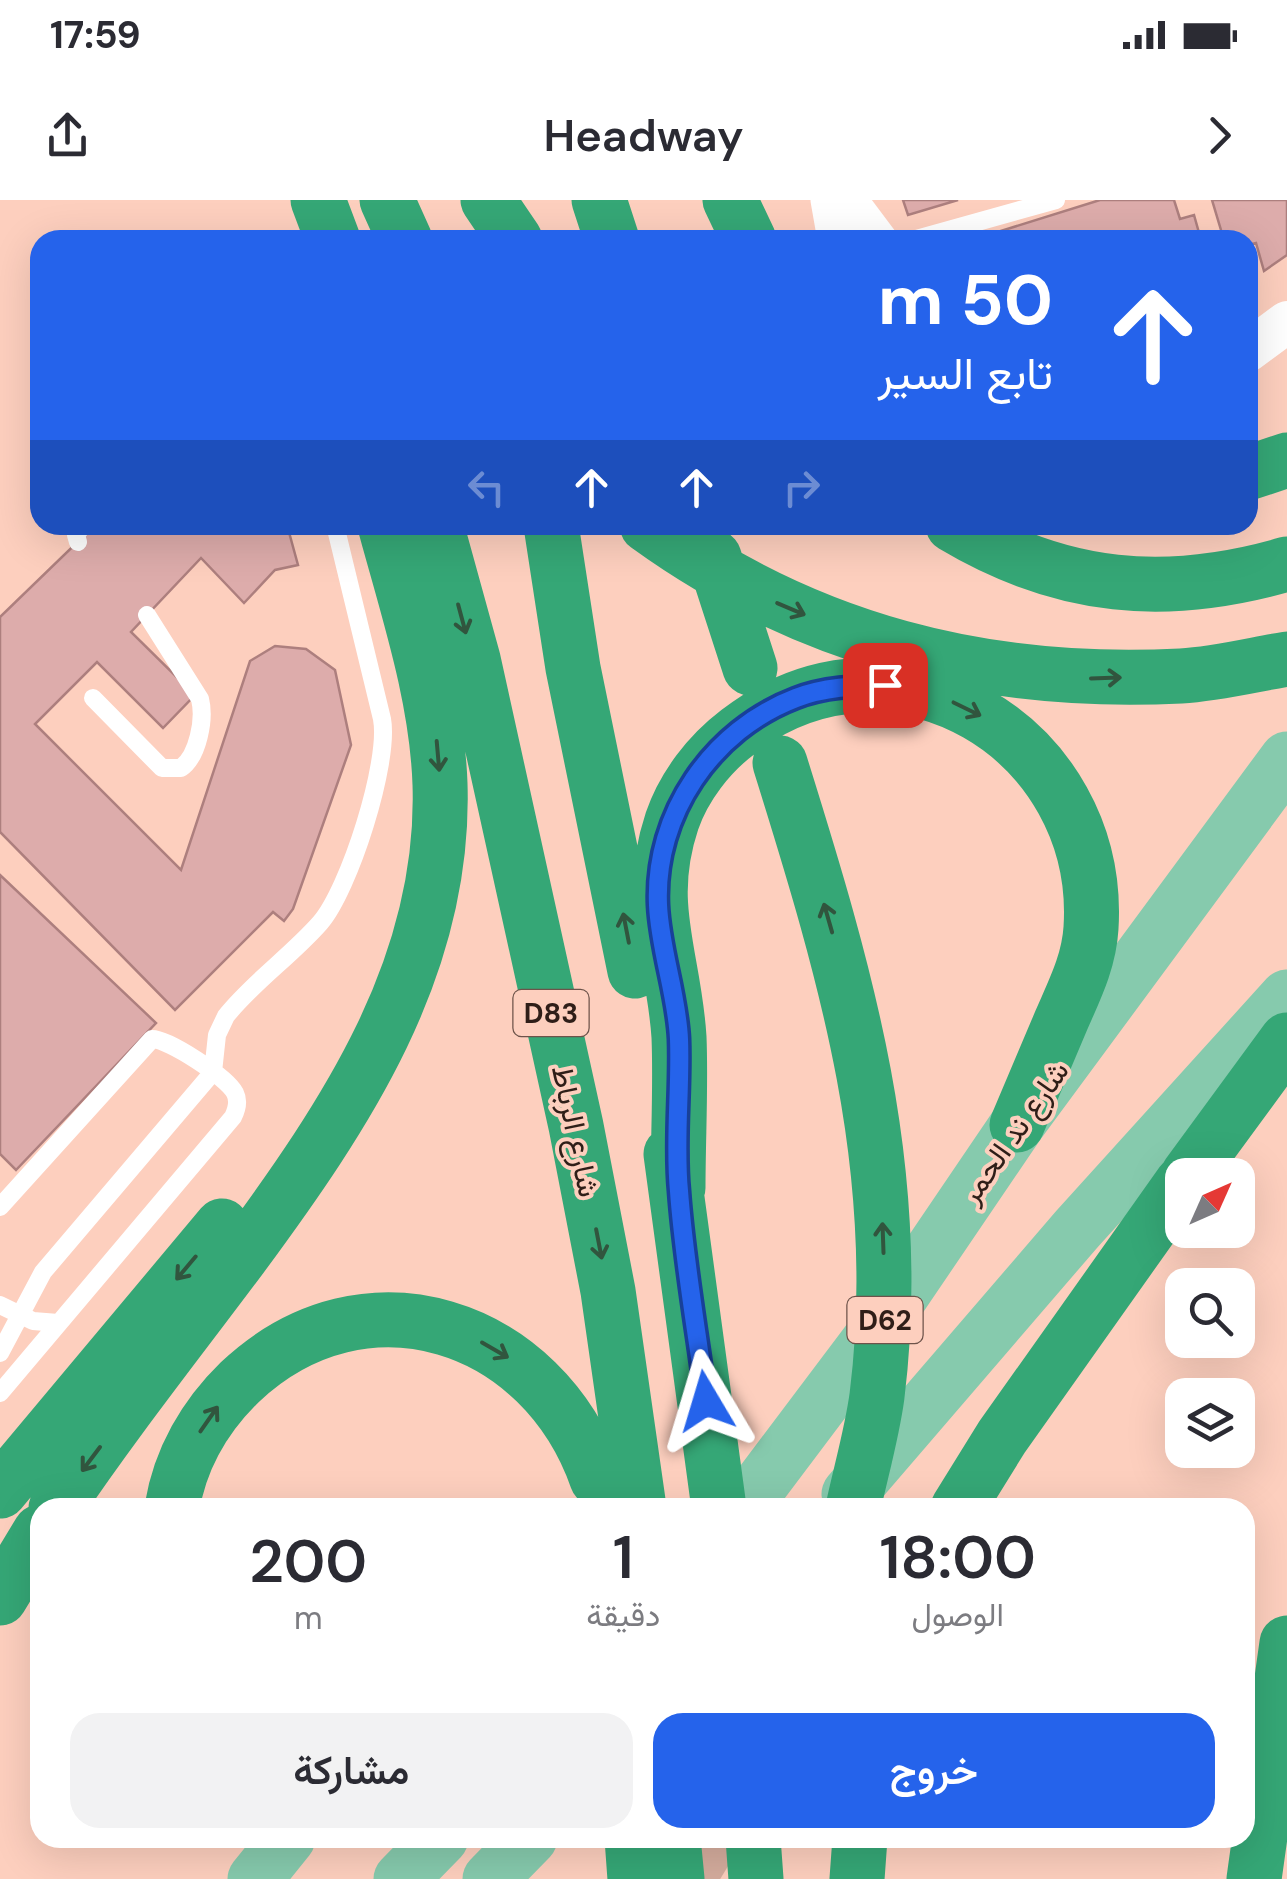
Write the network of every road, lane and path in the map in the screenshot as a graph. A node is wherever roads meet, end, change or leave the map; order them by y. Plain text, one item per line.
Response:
1 (308, 200) edge
2 (318, 200) edge
3 (387, 200) edge
4 (488, 200) edge
5 (501, 200) edge
6 (599, 200) edge
7 (730, 200) edge
8 (828, 200) edge
9 (850, 200) edge
10 (1056, 200) edge
11 (312, 230) edge
12 (329, 230) edge
13 (401, 230) edge
14 (505, 230) edge
15 (508, 230) edge
16 (609, 230) edge
17 (744, 230) edge
18 (833, 230) edge
19 (872, 230) edge
20 (950, 230) edge
21 (1287, 322) edge
22 (1258, 343) edge
23 (1287, 460) edge
24 (1258, 470) edge
25 (337, 535) edge
26 (388, 535) edge
27 (439, 535) edge
28 (553, 535) edge
29 (661, 535) edge
30 (707, 535) edge
31 (970, 535) edge
32 (1287, 564) edge
33 (147, 615) dead end
34 (1287, 660) edge
35 (750, 668) dead end
36 (93, 698) dead end
37 (1287, 759) edge
38 (780, 762) dead end
39 (1287, 997) edge
40 (1287, 1040) edge
41 (368, 1065) junction
42 (213, 1072) junction
43 (1017, 1125) junction
44 (1200, 1158) edge
45 (678, 1188) junction
46 (0, 1207) edge
47 (1165, 1207) edge
48 (0, 1305) edge
49 (18, 1316) junction
50 (58, 1323) junction
51 (0, 1351) edge
52 (0, 1393) edge
53 (0, 1491) edge
54 (63, 1498) edge
55 (174, 1498) edge
56 (612, 1498) edge
57 (718, 1498) edge
58 (751, 1498) edge
59 (846, 1498) edge
60 (856, 1498) edge
61 (964, 1498) edge
62 (30, 1548) edge
63 (0, 1598) edge
64 (1287, 1643) edge
65 (280, 1848) edge
66 (431, 1848) edge
67 (497, 1848) edge
68 (520, 1848) edge
69 (633, 1848) edge
70 (673, 1848) edge
71 (754, 1848) edge
72 (859, 1848) edge
73 (255, 1879) edge
74 (400, 1879) edge
75 (490, 1879) edge
76 (516, 1879) edge
77 (635, 1879) edge
78 (676, 1879) edge
79 (756, 1879) edge
80 (856, 1879) edge
81 (1254, 1879) edge

1 - 11 highway
2 - 12 highway
3 - 13 highway
4 - 14 highway
5 - 15 highway
6 - 16 highway
7 - 17 highway
8 - 18 street
9 - 19 street
10 - 20 lane
21 - 22 street
23 - 24 highway
25 - 42 lane
26 -> 41 highway
27 -> 56 highway
45 -> 28 highway
29 -> 34 highway
30 - 35 highway
31 - 32 highway
33 - 36 lane
37 - 43 main road, شارع ند الحمر / D62
60 -> 38 highway
39 - 59 main road, D62
40 - 44 highway
41 -> 53 highway
41 -> 54 highway
42 - 46 lane
42 - 49 lane
42 - 50 lane
45 -> 43 highway
43 - 58 main road, شارع ند الحمر / D62
45 - 57 highway
47 - 61 highway
48 - 49 lane
49 - 50 lane
49 - 51 lane
50 - 52 lane
55 -> 56 highway
62 - 63 highway
64 - 81 highway
65 - 73 main road
66 - 74 main road
67 - 76 main road
68 - 75 main road
69 - 77 highway
70 - 78 highway
71 - 79 highway
72 - 80 highway

